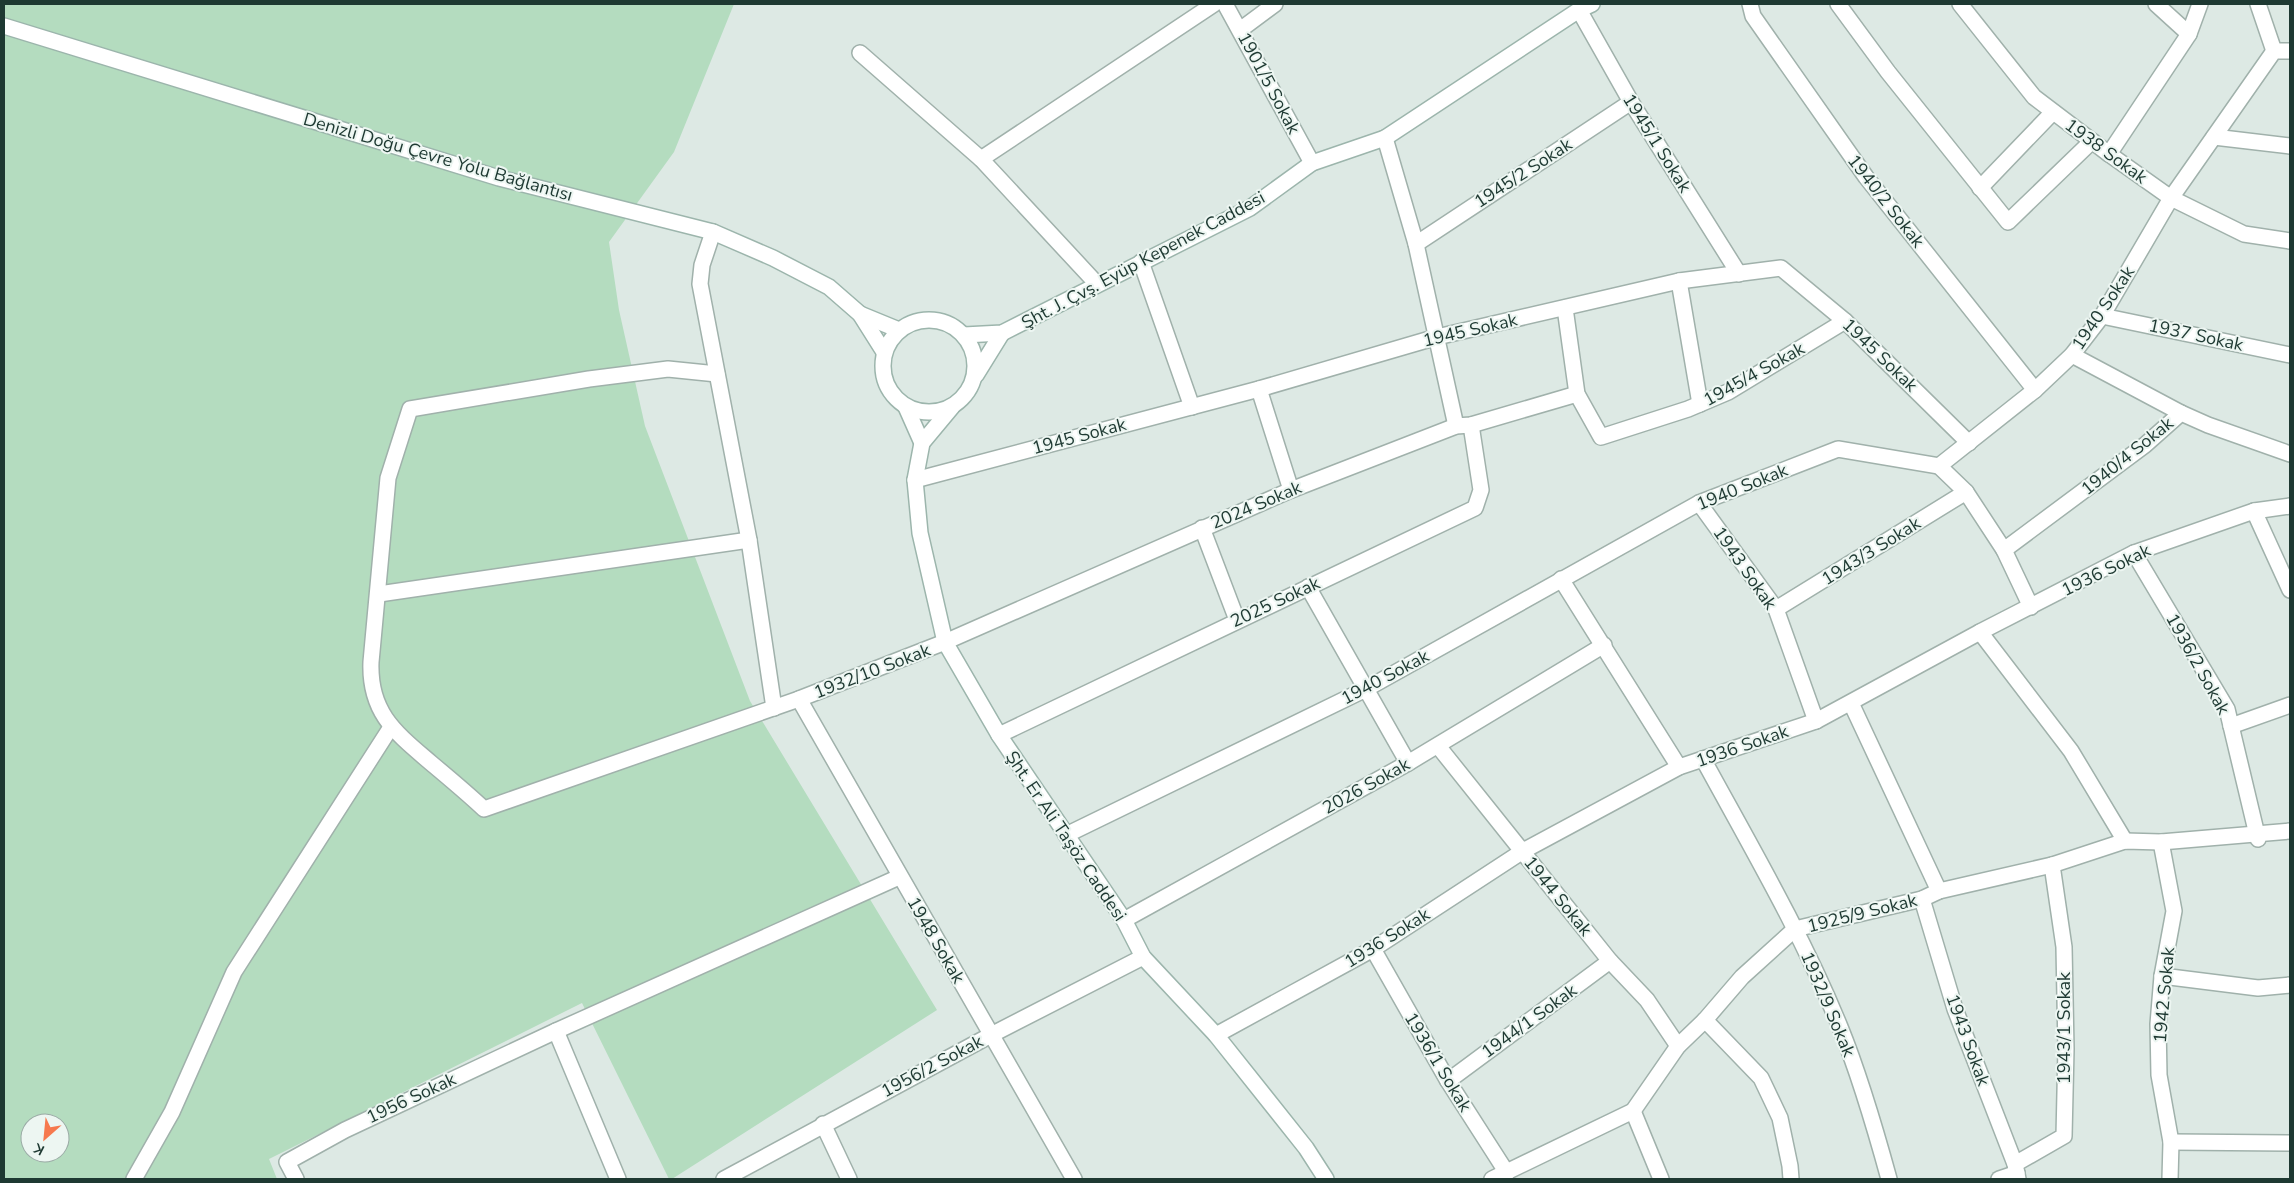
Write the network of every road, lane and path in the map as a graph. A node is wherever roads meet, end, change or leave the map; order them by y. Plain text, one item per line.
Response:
1 (1214, 4) edge
2 (1225, 4) edge
3 (1274, 4) edge
4 (1750, 4) edge
5 (1838, 4) edge
6 (1960, 4) edge
7 (2156, 4) edge
8 (2200, 4) edge
9 (2258, 4) edge
10 (1586, 7) edge
11 (4, 26) edge
12 (1240, 30) junction
13 (2189, 34) junction
14 (2274, 51) junction
15 (2290, 51) edge
16 (860, 53) dead end
17 (1631, 102) junction
18 (2053, 112) junction
19 (2214, 137) junction
20 (1384, 138) junction
21 (2092, 141) junction
22 (2290, 146) edge
23 (2109, 154) junction
24 (981, 159) junction
25 (1312, 163) junction
26 (1980, 188) junction
27 (2171, 198) junction
28 (713, 232) junction
29 (2290, 241) edge
30 (1416, 244) junction
31 (1141, 262) junction
32 (1739, 274) junction
33 (1679, 281) junction
34 (1097, 284) junction
35 (1565, 308) junction
36 (860, 314) junction
37 (2102, 316) junction
38 (1845, 321) junction
39 (899, 330) junction
40 (1002, 333) junction
41 (964, 335) junction
42 (1437, 337) junction
43 (884, 352) junction
44 (2290, 354) edge
45 (2072, 355) junction
46 (717, 374) junction
47 (975, 376) junction
48 (1259, 389) junction
49 (2034, 390) junction
50 (1577, 394) junction
51 (1700, 404) junction
52 (952, 407) junction
53 (1192, 407) junction
54 (906, 408) junction
55 (2181, 412) junction
56 (1471, 425) junction
57 (1456, 426) junction
58 (922, 443) junction
59 (1969, 443) junction
60 (2290, 454) edge
61 (1939, 466) junction
62 (915, 480) junction
63 (1291, 490) junction
64 (1966, 492) junction
65 (1699, 503) junction
66 (2290, 506) edge
67 (2254, 511) junction
68 (1202, 528) junction
69 (749, 540) junction
70 (2004, 550) junction
71 (2134, 554) junction
72 (1561, 579) junction
73 (1308, 587) junction
74 (2290, 590) edge
75 (379, 594) junction
76 (2031, 606) junction
77 (1776, 609) junction
78 (1237, 620) junction
79 (1980, 632) junction
80 (945, 642) junction
81 (1604, 645) junction
82 (1366, 689) junction
83 (799, 699) junction
84 (1851, 703) junction
85 (2290, 705) edge
86 (774, 708) junction
87 (1816, 721) junction
88 (2231, 726) junction
89 (391, 727) junction
90 (999, 735) junction
91 (1438, 746) junction
92 (1703, 759) junction
93 (1408, 763) junction
94 (1679, 767) junction
95 (2290, 831) edge
96 (1066, 835) junction
97 (2258, 836) junction
98 (2125, 841) junction
99 (2161, 842) junction
100 (1523, 851) junction
101 (2052, 865) junction
102 (899, 876) junction
103 (1939, 891) junction
104 (1922, 899) junction
105 (1124, 920) junction
106 (1796, 929) junction
107 (1372, 949) junction
108 (1143, 957) junction
109 (1610, 961) junction
110 (2162, 976) junction
111 (2290, 985) edge
112 (1705, 1020) junction
113 (556, 1031) junction
114 (991, 1035) junction
115 (1216, 1035) junction
116 (1678, 1046) junction
117 (1448, 1081) junction
118 (1633, 1111) junction
119 (823, 1124) junction
120 (2171, 1142) junction
121 (2290, 1144) edge
122 (2017, 1172) edge
123 (1507, 1173) junction
124 (134, 1179) edge
125 (296, 1179) edge
126 (618, 1179) edge
127 (724, 1179) edge
128 (849, 1179) edge
129 (1074, 1179) edge
130 (1326, 1179) edge
131 (1492, 1179) edge
132 (1661, 1179) edge
133 (1791, 1179) edge
134 (1889, 1179) edge
135 (1999, 1179) edge
136 (2170, 1179) edge

1 - 24 street
2 - 12 street, 1901/5 Sokak
3 - 12 street
4 - 49 street, 1940/2 Sokak
5 - 26 street
6 - 18 street, 1938 Sokak
7 - 13 street
8 - 13 street
9 - 14 street
10 - 17 street, 1945/1 Sokak
10 - 20 street, Şht. J. Çvş. Eyüp Kepenek Caddesi
11 - 28 street, Denizli Doğu Çevre Yolu Bağlantısı
12 - 25 street, 1901/5 Sokak
13 - 23 street
14 - 15 street
14 - 19 street, 1940 Sokak
16 - 24 street
17 - 30 street, 1945/2 Sokak
17 - 32 street, 1945/1 Sokak
18 - 21 street, 1938 Sokak
18 - 26 street
19 - 22 street
19 - 27 street, 1940 Sokak
20 - 25 street, Şht. J. Çvş. Eyüp Kepenek Caddesi
20 - 30 street
21 - 23 street, 1938 Sokak
21 - 26 street
23 - 27 street, 1938 Sokak
24 - 34 street
25 - 31 street, Şht. J. Çvş. Eyüp Kepenek Caddesi
27 - 29 street, 1938 Sokak
27 - 37 street, 1940 Sokak
28 - 36 street, Denizli Doğu Çevre Yolu Bağlantısı
28 - 46 street
30 - 42 street
31 - 34 street, Şht. J. Çvş. Eyüp Kepenek Caddesi
31 - 53 street
32 - 33 street, 1945 Sokak
32 - 38 street, 1945 Sokak
33 - 35 street, 1945 Sokak
33 - 51 street
34 - 40 street, Şht. J. Çvş. Eyüp Kepenek Caddesi
35 - 42 street, 1945 Sokak
35 - 50 street
36 - 39 street
36 - 43 street
37 - 44 street, 1937 Sokak
37 - 45 street, 1940 Sokak
38 - 51 street, 1945/4 Sokak
38 - 59 street, 1945 Sokak
39 - 41 street
39 - 43 street
40 - 41 street
40 - 47 street
41 - 47 street
42 - 48 street, 1945 Sokak
42 - 57 street
43 - 54 street
45 - 49 street, 1940 Sokak
45 - 55 street
46 - 69 street
46 - 75 street
47 - 52 street
48 - 53 street, 1945 Sokak
48 - 63 street
49 - 59 street, 1940 Sokak
50 - 51 street, 1945/4 Sokak
50 - 56 street, 2024 Sokak
52 - 54 street
52 - 58 street
53 - 62 street, 1945 Sokak
54 - 58 street
55 - 60 street, 1940/4 Sokak
55 - 70 street, 1940/4 Sokak
56 - 57 street, 2024 Sokak
56 - 73 street, 2025 Sokak
57 - 63 street, 2024 Sokak
58 - 62 street, Şht. Er Ali Taşöz Caddesi
59 - 61 street, 1940 Sokak
61 - 64 street
61 - 65 street, 1940 Sokak
62 - 80 street, Şht. Er Ali Taşöz Caddesi
63 - 68 street, 2024 Sokak
64 - 70 street
64 - 77 street, 1943/3 Sokak
65 - 72 street, 1940 Sokak
65 - 77 street, 1943 Sokak
66 - 67 street, 1936 Sokak
67 - 71 street, 1936 Sokak
67 - 74 street
68 - 78 street
68 - 80 street, 2024 Sokak
69 - 75 street
69 - 86 street
70 - 76 street
71 - 76 street, 1936 Sokak
71 - 88 street, 1936/2 Sokak
72 - 81 street
72 - 82 street, 1940 Sokak
73 - 78 street, 2025 Sokak
73 - 82 street
75 - 89 street
76 - 79 street, 1936 Sokak
77 - 87 street, 1943 Sokak
78 - 90 street, 2025 Sokak
79 - 84 street, 1936 Sokak
79 - 98 street
80 - 83 street, 1932/10 Sokak
80 - 90 street, Şht. Er Ali Taşöz Caddesi
81 - 91 street, 2026 Sokak
81 - 94 street
82 - 93 street
82 - 96 street, 1940 Sokak
83 - 86 street, 1932/10 Sokak
83 - 102 street, 1948 Sokak
84 - 87 street, 1936 Sokak
84 - 103 street
85 - 88 street
86 - 89 street, 1932/10 Sokak
87 - 92 street, 1936 Sokak
88 - 97 street, 1936/2 Sokak
89 - 124 street
90 - 96 street, Şht. Er Ali Taşöz Caddesi
91 - 93 street, 2026 Sokak
91 - 100 street, 1944 Sokak
92 - 94 street, 1936 Sokak
92 - 106 street, 1932/9 Sokak
93 - 105 street, 2026 Sokak
94 - 100 street, 1936 Sokak
95 - 97 street, 1925/9 Sokak
96 - 105 street, Şht. Er Ali Taşöz Caddesi
97 - 99 street, 1925/9 Sokak
98 - 99 street, 1925/9 Sokak
98 - 101 street, 1925/9 Sokak
99 - 110 street, 1942 Sokak
100 - 107 street, 1936 Sokak
100 - 109 street, 1944 Sokak
101 - 103 street, 1925/9 Sokak
101 - 122 street, 1943/1 Sokak
102 - 113 street
102 - 114 street, 1948 Sokak
103 - 104 street, 1925/9 Sokak
104 - 106 street, 1925/9 Sokak
104 - 122 street, 1943 Sokak
105 - 108 street, Şht. Er Ali Taşöz Caddesi
106 - 112 street, 1925/9 Sokak
106 - 134 street, 1932/9 Sokak
107 - 115 street, 1936 Sokak
107 - 117 street, 1936/1 Sokak
108 - 114 street, 1956/2 Sokak
108 - 115 street, Şht. Er Ali Taşöz Caddesi
109 - 116 street, 1944 Sokak
109 - 117 street, 1944/1 Sokak
110 - 111 street
110 - 120 street, 1942 Sokak
112 - 116 street, 1925/9 Sokak
112 - 133 street
113 - 125 street, 1956 Sokak
113 - 126 street
114 - 119 street, 1956/2 Sokak
114 - 129 street, 1948 Sokak
115 - 130 street, Şht. Er Ali Taşöz Caddesi
116 - 118 street, 1925/9 Sokak
117 - 123 street, 1936/1 Sokak
118 - 123 street, 1925/9 Sokak
118 - 132 street
119 - 127 street, 1956/2 Sokak
119 - 128 street
120 - 121 street
120 - 136 street, 1942 Sokak
122 - 135 street
123 - 131 street, 1925/9 Sokak

